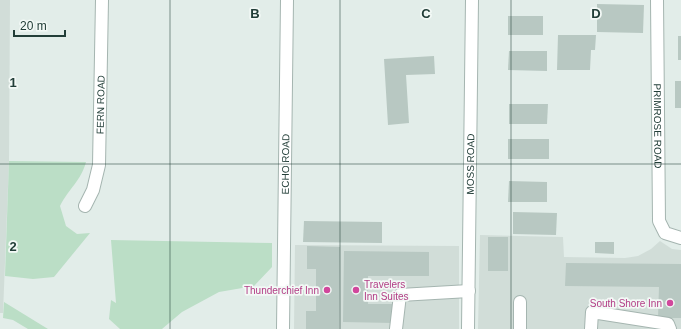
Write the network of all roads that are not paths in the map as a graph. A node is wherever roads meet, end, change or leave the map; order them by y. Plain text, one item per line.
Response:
1 (102, 0) edge
2 (287, 0) edge
3 (472, 0) edge
4 (657, 0) edge
5 (85, 206) dead end
6 (681, 238) edge
7 (469, 291) junction
8 (520, 302) dead end
9 (283, 329) edge
10 (396, 329) edge
11 (468, 329) edge
12 (520, 329) edge
13 (591, 329) edge
14 (670, 329) edge

1 - 5 street, FERN ROAD
2 - 9 street, ECHO ROAD
3 - 7 street, MOSS ROAD
4 - 6 street, PRIMROSE ROAD
7 - 10 street
7 - 11 street, MOSS ROAD
8 - 12 street
13 - 14 street

